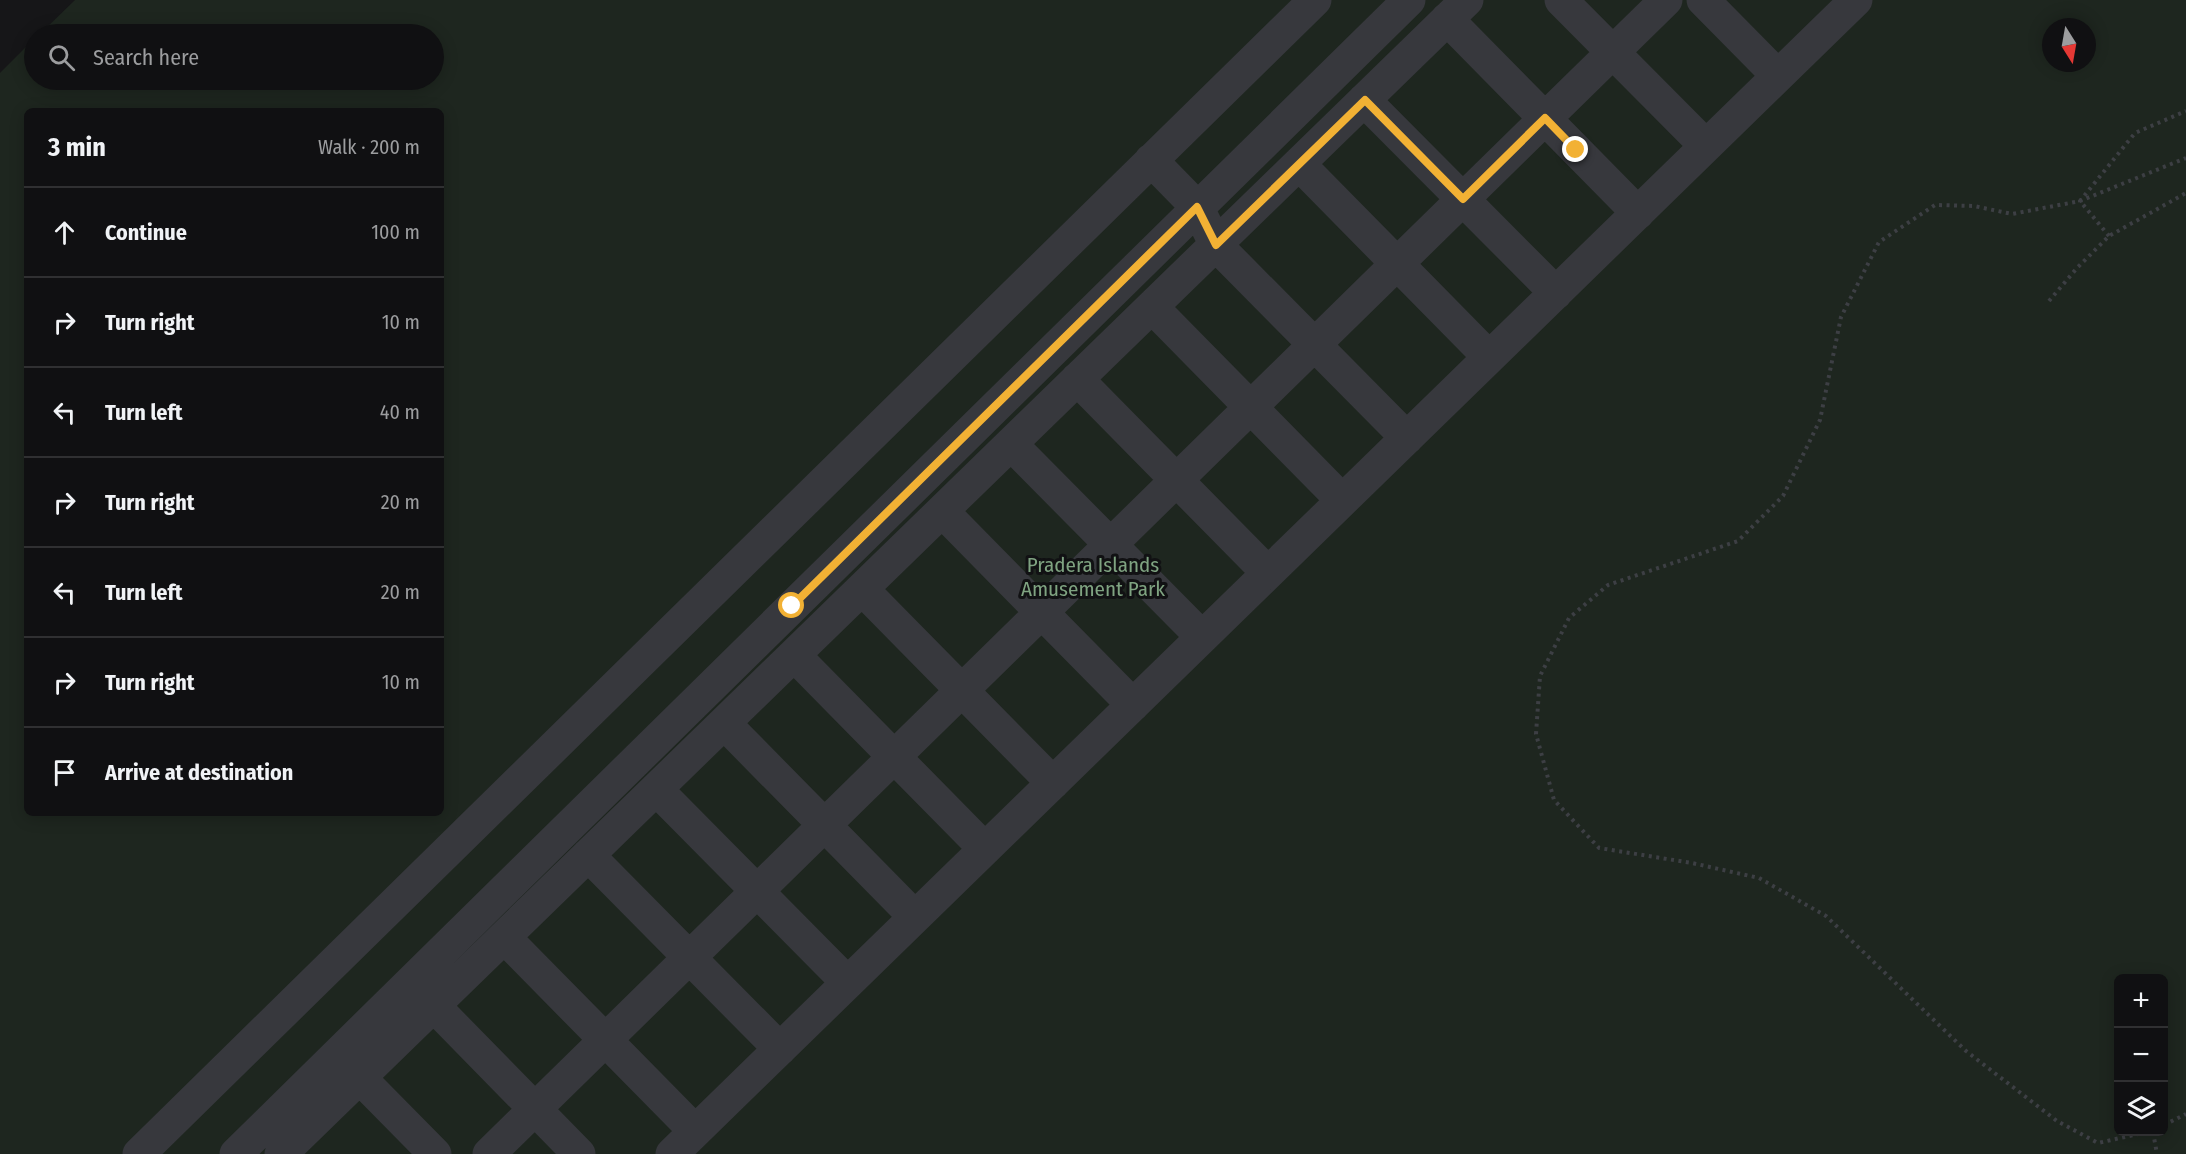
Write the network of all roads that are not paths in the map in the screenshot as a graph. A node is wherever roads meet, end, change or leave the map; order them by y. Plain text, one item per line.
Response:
1 (1315, 0) edge
2 (1409, 0) edge
3 (1561, 0) edge
4 (1666, 0) edge
5 (1703, 0) edge
6 (1850, 2) edge
7 (1457, 10) edge
8 (1612, 52) junction
9 (1778, 76) junction
10 (1365, 100) junction
11 (1545, 118) junction
12 (1706, 146) junction
13 (1151, 160) junction
14 (1299, 164) junction
15 (1463, 199) junction
16 (1197, 207) junction
17 (1638, 213) junction
18 (1216, 245) junction
19 (1397, 264) junction
20 (1556, 294) junction
21 (1152, 307) junction
22 (1314, 345) junction
23 (1489, 357) junction
24 (1077, 380) junction
25 (1251, 407) junction
26 (1407, 438) junction
27 (1011, 444) junction
28 (1176, 480) junction
29 (1342, 500) junction
30 (942, 511) junction
31 (1110, 544) junction
32 (1268, 573) junction
33 (862, 589) junction
34 (1042, 612) junction
35 (1202, 637) junction
36 (794, 655) junction
37 (962, 690) junction
38 (1133, 705) junction
39 (724, 723) junction
40 (894, 756) junction
41 (1053, 783) junction
42 (656, 789) junction
43 (825, 824) junction
44 (985, 849) junction
45 (588, 855) junction
46 (757, 891) junction
47 (915, 917) junction
48 (504, 937) junction
49 (689, 958) junction
50 (847, 982) junction
51 (434, 1006) junction
52 (606, 1040) junction
53 (780, 1049) junction
54 (360, 1078) junction
55 (535, 1109) junction
56 (695, 1131) junction
57 (296, 1149) edge
58 (139, 1154) edge
59 (236, 1154) edge
60 (435, 1154) edge
61 (489, 1154) edge
62 (579, 1154) edge
63 (672, 1154) edge

1 - 13 lane
2 - 16 lane
3 - 8 lane
4 - 8 lane
5 - 9 lane
6 - 9 lane
7 - 10 lane
7 - 11 lane
8 - 11 lane
8 - 12 lane
9 - 12 lane
10 - 14 lane
10 - 15 lane
11 - 15 lane
11 - 17 lane
12 - 17 lane
13 - 16 lane
13 - 58 lane
14 - 18 lane
14 - 19 lane
15 - 19 lane
15 - 20 lane
16 - 18 lane
16 - 59 lane
17 - 20 lane
18 - 21 lane
18 - 22 lane
19 - 22 lane
19 - 23 lane
20 - 23 lane
21 - 24 lane
21 - 25 lane
22 - 25 lane
22 - 26 lane
23 - 26 lane
24 - 27 lane
24 - 28 lane
25 - 28 lane
25 - 29 lane
26 - 29 lane
27 - 30 lane
27 - 31 lane
28 - 31 lane
28 - 32 lane
29 - 32 lane
30 - 33 lane
30 - 34 lane
31 - 34 lane
31 - 35 lane
32 - 35 lane
33 - 36 lane
33 - 37 lane
34 - 37 lane
34 - 38 lane
35 - 38 lane
36 - 39 lane
36 - 40 lane
37 - 40 lane
37 - 41 lane
38 - 41 lane
39 - 42 lane
39 - 43 lane
40 - 43 lane
40 - 44 lane
41 - 44 lane
42 - 45 lane
42 - 46 lane
43 - 46 lane
43 - 47 lane
44 - 47 lane
45 - 48 lane
45 - 49 lane
46 - 49 lane
46 - 50 lane
47 - 50 lane
48 - 51 lane
48 - 52 lane
49 - 52 lane
49 - 53 lane
50 - 53 lane
51 - 54 lane
51 - 55 lane
52 - 55 lane
52 - 56 lane
53 - 56 lane
54 - 57 lane
54 - 60 lane
55 - 61 lane
55 - 62 lane
56 - 63 lane

